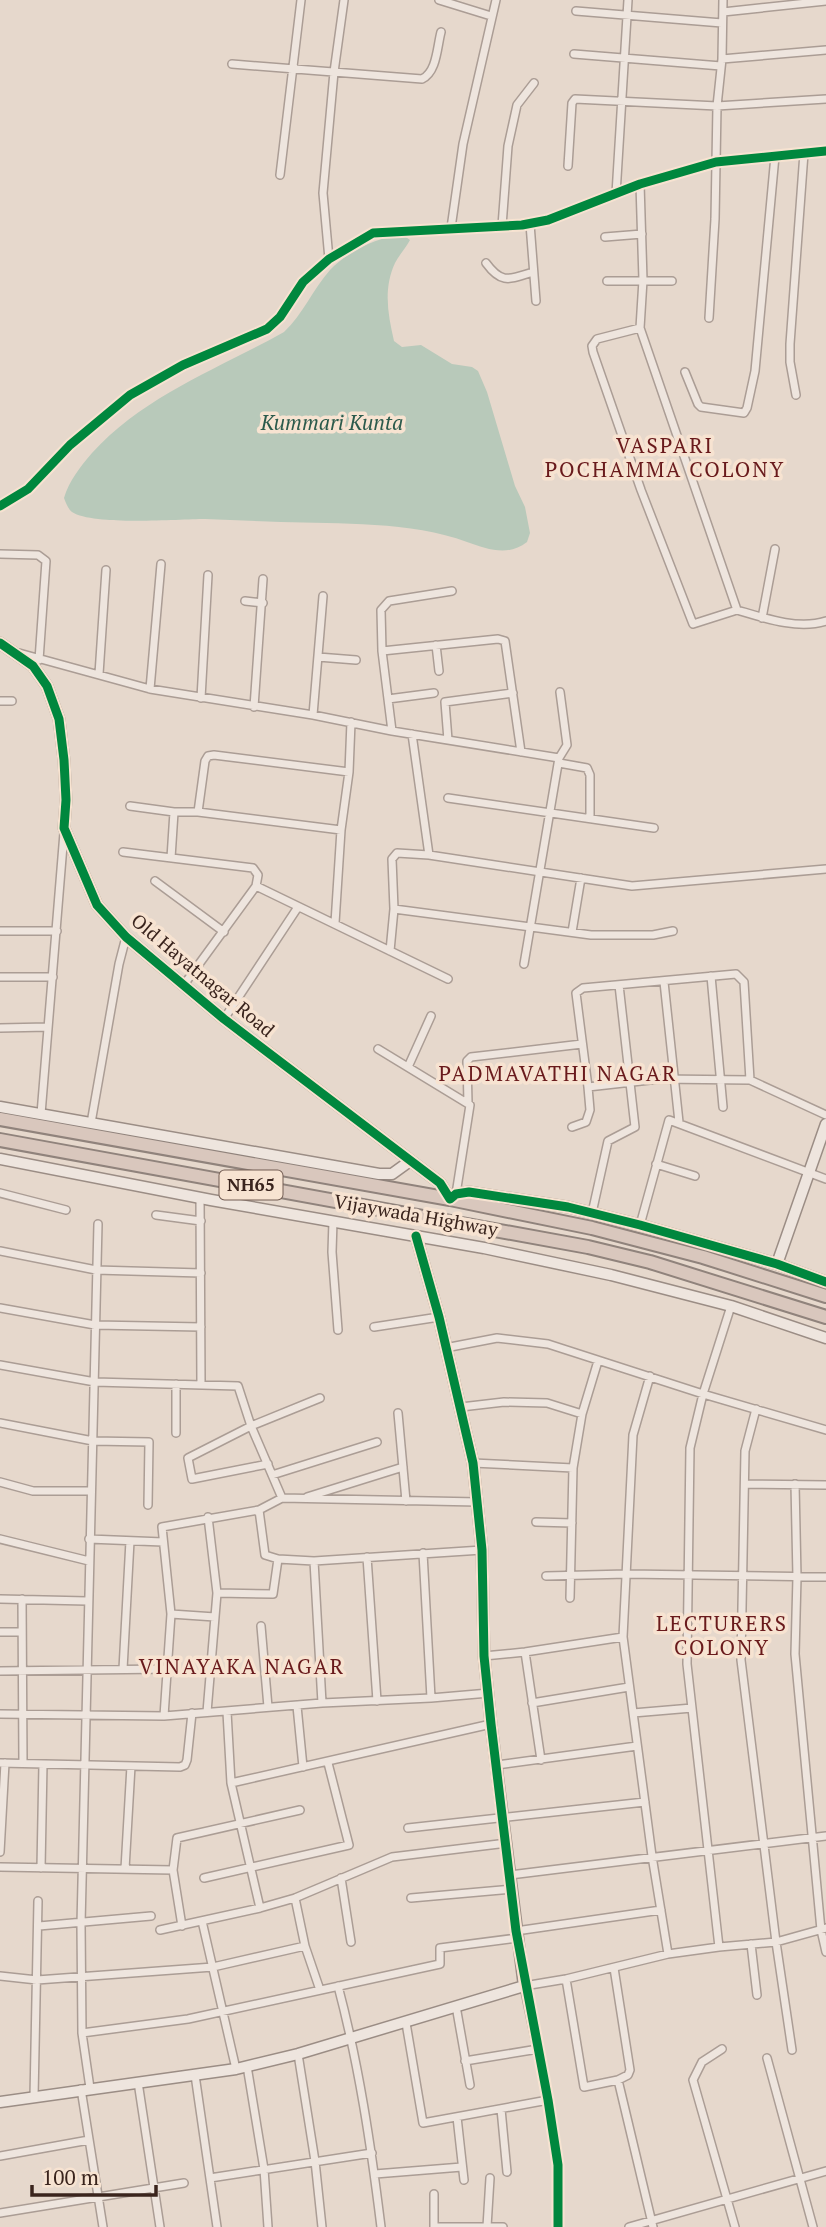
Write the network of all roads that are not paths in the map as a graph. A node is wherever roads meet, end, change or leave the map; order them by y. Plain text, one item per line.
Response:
1 (301, 0) edge
2 (344, 0) edge
3 (439, 0) edge
4 (496, 0) edge
5 (628, 0) edge
6 (723, 0) edge
7 (450, 1) edge
8 (826, 1) edge
9 (576, 11) dead end
10 (723, 12) junction
11 (626, 14) junction
12 (491, 16) junction
13 (722, 23) junction
14 (441, 32) dead end
15 (826, 50) edge
16 (574, 54) dead end
17 (624, 57) junction
18 (722, 62) junction
19 (232, 64) dead end
20 (292, 67) junction
21 (334, 72) junction
22 (534, 83) dead end
23 (826, 99) edge
24 (621, 102) junction
25 (717, 106) junction
26 (826, 151) edge
27 (804, 153) junction
28 (775, 156) junction
29 (716, 162) junction
30 (568, 166) dead end
31 (280, 175) dead end
32 (640, 184) junction
33 (616, 194) junction
34 (530, 224) junction
35 (502, 226) junction
36 (451, 228) junction
37 (642, 234) junction
38 (605, 237) dead end
39 (329, 259) junction
40 (485, 263) dead end
41 (533, 272) junction
42 (643, 280) junction
43 (607, 281) dead end
44 (672, 281) dead end
45 (536, 301) dead end
46 (709, 318) dead end
47 (639, 328) junction
48 (685, 372) dead end
49 (796, 395) dead end
50 (0, 506) edge
51 (775, 550) dead end
52 (0, 554) edge
53 (160, 564) dead end
54 (106, 570) dead end
55 (208, 575) dead end
56 (263, 579) dead end
57 (452, 591) dead end
58 (323, 596) dead end
59 (245, 601) dead end
60 (263, 603) junction
61 (737, 610) junction
62 (762, 618) junction
63 (826, 621) edge
64 (0, 643) edge
65 (436, 645) junction
66 (382, 651) junction
67 (15, 652) junction
68 (318, 657) junction
69 (39, 660) junction
70 (356, 660) dead end
71 (439, 671) dead end
72 (99, 674) junction
73 (150, 689) junction
74 (560, 692) dead end
75 (434, 693) dead end
76 (513, 693) junction
77 (201, 698) junction
78 (388, 699) junction
79 (0, 701) edge
80 (12, 701) dead end
81 (254, 707) junction
82 (313, 715) junction
83 (351, 722) junction
84 (392, 731) junction
85 (412, 734) junction
86 (448, 740) junction
87 (521, 752) junction
88 (559, 760) junction
89 (349, 772) junction
90 (448, 798) dead end
91 (130, 806) dead end
92 (174, 812) junction
93 (198, 812) junction
94 (550, 812) junction
95 (590, 818) junction
96 (64, 828) junction
97 (654, 828) dead end
98 (341, 830) junction
99 (123, 852) dead end
100 (429, 855) junction
101 (171, 858) junction
102 (826, 869) edge
103 (540, 871) junction
104 (581, 878) junction
105 (155, 881) dead end
106 (256, 886) junction
107 (298, 907) junction
108 (394, 908) junction
109 (335, 923) junction
110 (531, 927) junction
111 (57, 931) junction
112 (673, 931) dead end
113 (0, 932) edge
114 (224, 932) junction
115 (572, 932) junction
116 (126, 937) junction
117 (390, 951) junction
118 (524, 964) dead end
119 (711, 976) junction
120 (0, 977) edge
121 (53, 977) junction
122 (448, 979) dead end
123 (664, 982) junction
124 (620, 985) junction
125 (183, 986) junction
126 (431, 1016) dead end
127 (224, 1019) junction
128 (48, 1027) junction
129 (0, 1028) edge
130 (582, 1044) junction
131 (378, 1049) dead end
132 (408, 1067) junction
133 (675, 1080) junction
134 (720, 1080) junction
135 (750, 1080) junction
136 (630, 1083) junction
137 (588, 1087) junction
138 (468, 1103) junction
139 (0, 1107) edge
140 (723, 1107) dead end
141 (41, 1114) junction
142 (826, 1115) edge
143 (0, 1119) edge
144 (679, 1122) junction
145 (91, 1123) junction
146 (826, 1124) edge
147 (572, 1127) dead end
148 (0, 1140) edge
149 (187, 1147) junction
150 (0, 1159) edge
151 (410, 1161) junction
152 (656, 1164) junction
153 (808, 1171) junction
154 (695, 1176) dead end
155 (826, 1179) edge
156 (0, 1193) edge
157 (453, 1197) junction
158 (200, 1198) junction
159 (66, 1210) dead end
160 (592, 1213) junction
161 (156, 1215) dead end
162 (201, 1221) junction
163 (333, 1221) junction
164 (98, 1224) dead end
165 (640, 1225) junction
166 (416, 1236) junction
167 (0, 1251) edge
168 (777, 1264) junction
169 (96, 1270) junction
170 (201, 1273) junction
171 (826, 1282) edge
172 (826, 1296) edge
173 (730, 1306) junction
174 (0, 1308) edge
175 (439, 1317) junction
176 (826, 1317) edge
177 (95, 1325) junction
178 (201, 1326) junction
179 (374, 1327) dead end
180 (338, 1330) dead end
181 (826, 1338) edge
182 (445, 1348) junction
183 (598, 1361) junction
184 (0, 1365) edge
185 (650, 1376) junction
186 (95, 1382) junction
187 (176, 1384) junction
188 (201, 1384) junction
189 (703, 1394) junction
190 (320, 1398) dead end
191 (461, 1407) junction
192 (756, 1409) junction
193 (398, 1413) dead end
194 (582, 1414) junction
195 (0, 1423) edge
196 (251, 1426) junction
197 (826, 1430) edge
198 (176, 1433) dead end
199 (93, 1441) junction
200 (377, 1442) dead end
201 (473, 1463) junction
202 (268, 1464) junction
203 (403, 1467) junction
204 (573, 1468) junction
205 (272, 1475) junction
206 (0, 1482) edge
207 (745, 1484) junction
208 (795, 1484) junction
209 (826, 1485) edge
210 (91, 1491) junction
211 (282, 1498) junction
212 (301, 1499) junction
213 (407, 1501) junction
214 (478, 1502) junction
215 (148, 1505) dead end
216 (259, 1510) junction
217 (208, 1517) junction
218 (536, 1522) dead end
219 (572, 1523) junction
220 (0, 1539) edge
221 (89, 1539) junction
222 (130, 1541) junction
223 (163, 1542) junction
224 (482, 1550) junction
225 (423, 1553) junction
226 (367, 1557) junction
227 (278, 1559) junction
228 (89, 1561) junction
229 (314, 1561) junction
230 (627, 1574) junction
231 (690, 1575) junction
232 (546, 1576) dead end
233 (571, 1576) junction
234 (744, 1576) junction
235 (797, 1577) junction
236 (826, 1577) edge
237 (217, 1593) junction
238 (570, 1598) dead end
239 (0, 1599) edge
240 (22, 1599) junction
241 (87, 1601) junction
242 (171, 1614) junction
243 (215, 1617) junction
244 (261, 1626) dead end
245 (0, 1632) edge
246 (21, 1632) junction
247 (623, 1637) junction
248 (525, 1652) junction
249 (484, 1656) junction
250 (86, 1668) junction
251 (122, 1669) junction
252 (167, 1669) junction
253 (0, 1671) edge
254 (23, 1671) junction
255 (629, 1687) junction
256 (489, 1693) junction
257 (430, 1698) junction
258 (377, 1701) junction
259 (322, 1703) junction
260 (532, 1703) junction
261 (297, 1706) junction
262 (268, 1707) junction
263 (692, 1708) junction
264 (207, 1712) junction
265 (227, 1712) junction
266 (192, 1713) junction
267 (633, 1713) junction
268 (0, 1714) edge
269 (23, 1714) junction
270 (164, 1716) junction
271 (84, 1717) junction
272 (491, 1724) junction
273 (637, 1746) junction
274 (541, 1760) junction
275 (3, 1763) edge
276 (23, 1763) junction
277 (43, 1763) junction
278 (328, 1763) junction
279 (84, 1764) junction
280 (131, 1766) junction
281 (497, 1766) junction
282 (303, 1767) junction
283 (231, 1783) junction
284 (645, 1802) junction
285 (300, 1810) dead end
286 (504, 1819) junction
287 (240, 1825) junction
288 (408, 1828) dead end
289 (826, 1836) edge
290 (814, 1838) junction
291 (507, 1843) junction
292 (764, 1844) junction
293 (708, 1849) junction
294 (0, 1852) edge
295 (652, 1856) junction
296 (0, 1867) edge
297 (250, 1867) junction
298 (41, 1868) junction
299 (82, 1869) junction
300 (125, 1869) junction
301 (173, 1870) junction
302 (510, 1875) junction
303 (204, 1878) dead end
304 (341, 1878) junction
305 (512, 1888) junction
306 (295, 1898) junction
307 (411, 1898) dead end
308 (38, 1901) dead end
309 (260, 1908) junction
310 (660, 1910) junction
311 (151, 1916) dead end
312 (202, 1921) junction
313 (81, 1924) junction
314 (39, 1926) junction
315 (182, 1926) junction
316 (824, 1929) edge
317 (160, 1930) dead end
318 (516, 1935) junction
319 (351, 1942) dead end
320 (776, 1942) junction
321 (751, 1944) junction
322 (305, 1946) junction
323 (719, 1947) junction
324 (826, 1952) edge
325 (668, 1954) junction
326 (213, 1967) junction
327 (614, 1968) junction
328 (0, 1976) edge
329 (82, 1977) junction
330 (566, 1979) junction
331 (37, 1980) junction
332 (338, 1986) junction
333 (524, 1986) junction
334 (320, 1990) junction
335 (757, 1995) dead end
336 (456, 2006) junction
337 (222, 2011) junction
338 (406, 2022) junction
339 (82, 2033) junction
340 (352, 2038) junction
341 (538, 2049) junction
342 (722, 2049) dead end
343 (792, 2050) dead end
344 (298, 2054) junction
345 (767, 2058) dead end
346 (465, 2061) junction
347 (247, 2066) junction
348 (236, 2069) junction
349 (195, 2075) junction
350 (618, 2080) junction
351 (138, 2082) junction
352 (470, 2085) dead end
353 (85, 2089) junction
354 (34, 2096) junction
355 (548, 2100) junction
356 (0, 2102) edge
357 (501, 2109) junction
358 (457, 2117) junction
359 (89, 2140) junction
360 (372, 2153) junction
361 (0, 2156) edge
362 (315, 2161) junction
363 (462, 2167) junction
364 (264, 2169) junction
365 (826, 2171) edge
366 (507, 2172) dead end
367 (375, 2174) junction
368 (209, 2178) junction
369 (489, 2178) dead end
370 (800, 2179) junction
371 (464, 2180) dead end
372 (184, 2183) dead end
373 (153, 2188) junction
374 (434, 2194) dead end
375 (99, 2199) junction
376 (728, 2200) junction
377 (0, 2213) edge
378 (653, 2224) edge
379 (103, 2227) edge
380 (160, 2227) edge
381 (217, 2227) edge
382 (268, 2227) edge
383 (322, 2227) edge
384 (381, 2227) edge
385 (488, 2227) edge
386 (503, 2227) edge
387 (558, 2227) edge
388 (629, 2227) edge
389 (735, 2227) edge
390 (813, 2227) edge

1 - 20 street
2 - 21 street
3 - 7 street
4 - 12 street
5 - 11 street
6 - 10 street
7 - 12 street
8 - 10 street
9 - 11 street
10 - 13 street
11 - 13 street
11 - 17 street
12 - 36 street
13 - 18 street
14 - 21 street
15 - 18 street
16 - 17 street
17 - 18 street
17 - 24 street
18 - 25 street
19 - 20 street
20 - 21 street
20 - 31 street
21 - 39 street
22 - 35 street
23 - 25 street
24 - 25 street
24 - 30 street
24 - 33 street
25 - 29 street
26 - 27 street
27 - 28 street
27 - 49 street
28 - 29 street
28 - 48 street
29 - 32 street
29 - 46 street
32 - 33 street
32 - 37 street
33 - 34 street
34 - 35 street
34 - 41 street
35 - 36 street
36 - 39 street
37 - 38 street
37 - 42 street
39 - 50 street
40 - 41 street
41 - 45 street
42 - 43 street
42 - 44 street
42 - 47 street
47 - 61 street
47 - 61 street
51 - 62 street
52 - 69 street
53 - 73 street
54 - 72 street
55 - 77 street
56 - 60 street
57 - 66 street
58 - 68 street
59 - 60 street
60 - 81 street
61 - 62 street
62 - 63 street
64 - 67 street, Old Hayatnagar Road
65 - 66 street
65 - 71 street
65 - 76 street
66 - 78 street
67 - 69 street
67 - 96 street, Old Hayatnagar Road
68 - 70 street
68 - 82 street
69 - 72 street
72 - 73 street
73 - 77 street
74 - 88 street
75 - 78 street
76 - 86 street
76 - 87 street
77 - 81 street
78 - 84 street
79 - 80 street
81 - 82 street
82 - 83 street
83 - 84 street
83 - 89 street
84 - 85 street
85 - 86 street
85 - 100 street
86 - 87 street
87 - 88 street
88 - 94 street
88 - 95 street
89 - 93 street
89 - 98 street
90 - 94 street
91 - 92 street
92 - 93 street
92 - 101 street
93 - 98 street
94 - 95 street
94 - 103 street
95 - 97 street
96 - 111 street
96 - 116 street, Old Hayatnagar Road
98 - 109 street
99 - 101 street
100 - 103 street
100 - 108 street
101 - 106 street
102 - 104 street
103 - 104 street
103 - 110 street
104 - 115 street
105 - 114 street
106 - 107 street
106 - 114 street
107 - 109 street
107 - 127 street
108 - 110 street
108 - 117 street
109 - 117 street
110 - 115 street
110 - 118 street
111 - 113 street
111 - 121 street
112 - 115 street
114 - 125 street
116 - 125 street, Old Hayatnagar Road
116 - 145 street
117 - 122 street
119 - 123 street
119 - 134 street
119 - 135 street
120 - 121 street
121 - 128 street
123 - 124 street
123 - 133 street
124 - 130 street
124 - 136 street
125 - 127 street, Old Hayatnagar Road
126 - 132 street
127 - 151 street, Old Hayatnagar Road
128 - 129 street
128 - 141 street
130 - 137 street
130 - 138 street
131 - 132 street
132 - 138 street
133 - 134 street
133 - 136 street
133 - 144 street
134 - 135 street
134 - 140 street
135 - 142 street
136 - 137 street
136 - 160 street
137 - 147 street
138 - 157 street
139 - 141 street
141 - 145 street
143 - 149 highway, Vijaywada Highway / NH65
144 - 152 street
144 - 153 street
145 - 149 street
146 - 153 street
148 - 176 highway, Vijaywada Highway / NH65
149 - 151 street
149 - 157 highway, Vijaywada Highway / NH65
150 - 158 street
151 - 157 street, Old Hayatnagar Road
152 - 154 street
152 - 165 street
153 - 155 street
153 - 168 street
156 - 159 street
157 - 160 street
157 - 172 highway, Vijaywada Highway / NH65
158 - 162 street
158 - 163 street
160 - 165 street
161 - 162 street
162 - 170 street
163 - 166 street
163 - 180 street
164 - 169 street
165 - 168 street
166 - 173 street
166 - 175 street
167 - 169 street
168 - 171 street
169 - 170 street
169 - 177 street
170 - 178 street
173 - 181 street
173 - 189 street
174 - 177 street
175 - 179 street
175 - 182 street
177 - 178 street
177 - 186 street
178 - 188 street
182 - 183 street
182 - 191 street
183 - 185 street
183 - 194 street
184 - 186 street
185 - 189 street
185 - 230 street
186 - 187 street
186 - 199 street
187 - 188 street
187 - 198 street
188 - 196 street
189 - 192 street
189 - 231 street
190 - 196 street
191 - 194 street
191 - 201 street
192 - 197 street
192 - 207 street
193 - 203 street
194 - 204 street
195 - 199 street
196 - 202 street
196 - 202 street
199 - 210 street
199 - 215 street
200 - 205 street
201 - 204 street
201 - 214 street
202 - 205 street
203 - 212 street
203 - 213 street
204 - 219 street
205 - 211 street
206 - 210 street
207 - 208 street
207 - 234 street
208 - 209 street
208 - 235 street
210 - 221 street
211 - 212 street
211 - 216 street
212 - 213 street
213 - 214 street
214 - 224 street
216 - 217 street
216 - 227 street
217 - 223 street
217 - 237 street
218 - 219 street
219 - 233 street
220 - 228 street
221 - 222 street
221 - 228 street
222 - 223 street
222 - 251 street
223 - 242 street
224 - 225 street
224 - 249 street
225 - 226 street
225 - 257 street
226 - 229 street
226 - 258 street
227 - 229 street
227 - 237 street
228 - 241 street
229 - 259 street
230 - 231 street
230 - 233 street
230 - 247 street
231 - 234 street
231 - 263 street
232 - 233 street
233 - 238 street
234 - 235 street
234 - 292 street
235 - 236 street
235 - 290 street
237 - 243 street
239 - 240 street
240 - 241 street
240 - 246 street
241 - 250 street
242 - 243 street
242 - 252 street
243 - 264 street
244 - 262 street
245 - 246 street
246 - 254 street
247 - 248 street
247 - 255 street
248 - 249 street
248 - 260 street
249 - 256 street
250 - 251 street
250 - 254 street
250 - 271 street
251 - 252 street
252 - 270 street
253 - 254 street
254 - 269 street
255 - 260 street
255 - 267 street
256 - 257 street
256 - 272 street
257 - 258 street
258 - 259 street
259 - 261 street
260 - 274 street
261 - 262 street
261 - 282 street
262 - 265 street
263 - 267 street
263 - 293 street
264 - 265 street
264 - 266 street
265 - 283 street
266 - 270 street
266 - 280 street
267 - 273 street
268 - 269 street
269 - 271 street
269 - 276 street
270 - 271 street
271 - 279 street
272 - 278 street
272 - 281 street
273 - 274 street
273 - 284 street
274 - 281 street
275 - 276 street
275 - 294 street
276 - 277 street
277 - 279 street
277 - 298 street
278 - 282 street
278 - 297 street
279 - 280 street
279 - 299 street
280 - 300 street
281 - 286 street
282 - 283 street
283 - 287 street
284 - 286 street
284 - 295 street
285 - 287 street
286 - 288 street
286 - 291 street
287 - 297 street
287 - 301 street
289 - 290 street
290 - 292 street
290 - 316 street
291 - 302 street
291 - 304 street
292 - 293 street
292 - 320 street
293 - 295 street
293 - 323 street
295 - 302 street
295 - 310 street
296 - 298 street
297 - 303 street
297 - 309 street
298 - 299 street
299 - 300 street
299 - 313 street
300 - 301 street
301 - 315 street
302 - 305 street
304 - 306 street
304 - 319 street
305 - 307 street
305 - 318 street
306 - 309 street
306 - 322 street
308 - 314 street
309 - 312 street
310 - 318 street
310 - 325 street
311 - 313 street
312 - 315 street
312 - 326 street
313 - 314 street
313 - 329 street
314 - 331 street
315 - 317 street
316 - 320 street
316 - 324 street
318 - 332 street
318 - 333 street
320 - 321 street
320 - 343 street
321 - 323 street
321 - 335 street
322 - 326 street
322 - 334 street
323 - 325 street
325 - 327 street
326 - 329 street
326 - 337 street
327 - 330 street
327 - 350 street
328 - 331 street
329 - 331 street
329 - 339 street
330 - 333 street
330 - 350 street
331 - 354 street
332 - 334 street
332 - 340 street
333 - 336 street
333 - 341 street
334 - 337 street
336 - 338 street
336 - 346 street
337 - 339 street
337 - 348 street
338 - 340 street
338 - 358 street
339 - 353 street
340 - 344 street
340 - 360 street
341 - 346 street
341 - 355 street
342 - 376 street
344 - 347 street
344 - 362 street
345 - 370 street
346 - 352 street
347 - 348 street
347 - 364 street
348 - 349 street
349 - 351 street
349 - 368 street
350 - 378 street
351 - 353 street
351 - 373 street
353 - 354 street
353 - 359 street
354 - 356 street
355 - 357 street
355 - 387 street
357 - 358 street
357 - 366 street
358 - 363 street
359 - 361 street
359 - 375 street
360 - 362 street
360 - 367 street
362 - 364 street
362 - 383 street
363 - 367 street
363 - 371 street
364 - 368 street
364 - 382 street
365 - 370 street
367 - 384 street
368 - 381 street
369 - 385 street
370 - 376 street
370 - 390 street
372 - 373 street
373 - 375 street
373 - 380 street
374 - 385 street
375 - 377 street
375 - 379 street
376 - 378 street
376 - 389 street
378 - 388 street
385 - 386 street

